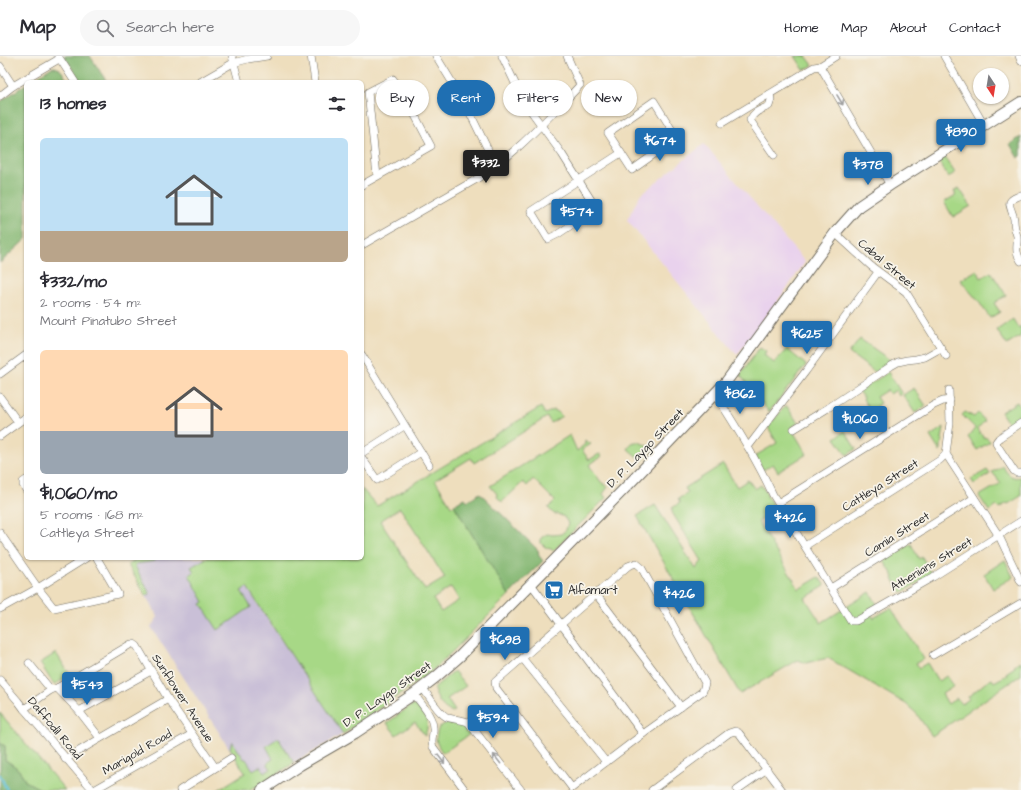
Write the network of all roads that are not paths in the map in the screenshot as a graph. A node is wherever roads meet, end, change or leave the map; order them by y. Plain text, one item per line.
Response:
1 (267, 56) edge
2 (311, 56) edge
3 (436, 56) edge
4 (502, 56) edge
5 (567, 56) edge
6 (836, 56) edge
7 (944, 56) edge
8 (1019, 56) edge
9 (58, 57) edge
10 (233, 60) edge
11 (1021, 61) edge
12 (0, 66) edge
13 (820, 66) junction
14 (74, 80) edge
15 (203, 80) edge
16 (238, 80) edge
17 (314, 80) edge
18 (13, 86) junction
19 (770, 94) junction
20 (0, 96) edge
21 (1021, 102) edge
22 (722, 123) dead end
23 (542, 125) junction
24 (984, 125) junction
25 (621, 153) junction
26 (774, 155) dead end
27 (496, 166) junction
28 (377, 176) junction
29 (579, 180) junction
30 (364, 185) edge
31 (890, 185) junction
32 (1021, 195) edge
33 (835, 233) junction
34 (364, 243) edge
35 (1021, 261) edge
36 (878, 272) junction
37 (941, 348) junction
38 (946, 356) dead end
39 (24, 357) edge
40 (364, 358) edge
41 (0, 374) edge
42 (950, 390) dead end
43 (715, 394) junction
44 (0, 397) edge
45 (950, 400) junction
46 (24, 418) edge
47 (18, 422) junction
48 (1021, 423) edge
49 (404, 426) junction
50 (794, 429) dead end
51 (0, 436) edge
52 (748, 447) junction
53 (364, 452) edge
54 (421, 452) junction
55 (946, 454) junction
56 (364, 461) edge
57 (429, 465) dead end
58 (1021, 473) edge
59 (974, 498) junction
60 (778, 503) junction
61 (1021, 521) edge
62 (0, 533) edge
63 (999, 536) junction
64 (805, 546) junction
65 (83, 560) edge
66 (98, 560) edge
67 (1021, 582) edge
68 (531, 584) junction
69 (38, 588) junction
70 (831, 588) junction
71 (596, 594) junction
72 (1021, 603) edge
73 (0, 610) edge
74 (562, 624) junction
75 (933, 655) dead end
76 (523, 659) junction
77 (29, 663) dead end
78 (151, 671) junction
79 (0, 680) edge
80 (422, 687) junction
81 (54, 689) junction
82 (414, 694) junction
83 (168, 699) junction
84 (681, 707) junction
85 (24, 709) junction
86 (79, 711) junction
87 (444, 716) junction
88 (433, 723) junction
89 (192, 734) junction
90 (643, 734) junction
91 (100, 738) junction
92 (230, 758) dead end
93 (65, 759) junction
94 (606, 762) junction
95 (215, 767) junction
96 (766, 769) junction
97 (94, 790) edge
98 (180, 790) edge
99 (262, 790) edge
100 (465, 790) edge
101 (521, 790) edge
102 (652, 790) edge
103 (737, 790) edge
104 (782, 790) edge

1 - 10 street
2 - 17 street
3 - 27 street
4 - 23 street
5 - 23 street
6 - 13 street
7 - 24 street
8 - 11 street
9 - 14 street
9 - 18 street
10 - 15 street
10 - 16 street
12 - 18 street
13 - 19 street
13 -> 31 street
18 - 20 street
19 - 22 street
19 - 26 street
21 - 24 main road, D. P. Laygo Street
23 - 27 street
23 - 29 street
24 - 31 main road, D. P. Laygo Street
25 - 25 street
25 - 29 street
27 - 34 street
28 - 28 street
28 - 30 street
29 - 29 street
31 - 33 main road, D. P. Laygo Street
32 - 35 street
33 - 36 street, Cabal Street
33 - 43 main road, D. P. Laygo Street
36 - 37 street, Cabal Street
36 - 52 street
37 - 38 street, Cabal Street
37 - 50 street
39 - 41 street
40 - 49 street
42 - 45 street
43 - 52 street
43 - 68 main road, D. P. Laygo Street
44 - 47 street
45 - 55 street
45 - 60 street
46 - 47 street
47 - 51 street
48 - 58 street
49 - 53 street
49 - 54 street
52 - 60 street
54 - 56 street
54 - 57 street
55 - 59 street
55 - 64 street, Cattleya Street
59 - 63 street
59 - 70 street, Camia Street
60 - 64 street
61 - 63 street, Athenians Street
62 - 69 street
63 - 67 street
63 - 70 street, Athenians Street
64 - 70 street
65 - 69 street
66 - 69 street
68 - 74 street
68 - 80 main road, D. P. Laygo Street
69 - 73 street
71 - 74 street
71 - 84 street
71 - 84 street
72 - 75 street
74 - 76 street
74 - 90 street
76 - 94 street
76 - 94 street
77 - 81 street
78 - 81 street, Sunflower Avenue
78 - 83 street, Sunflower Avenue
78 - 86 street
79 - 85 street, Daffodil Road
80 - 82 main road, D. P. Laygo Street
80 - 87 street
81 - 85 street
81 - 86 street
82 - 88 street
82 - 99 main road, D. P. Laygo Street
83 - 89 street, Sunflower Avenue
83 - 91 street
84 - 90 street
85 - 93 street, Daffodil Road
86 - 91 street
87 - 88 street
101 -> 87 street
88 -> 100 street
89 - 95 street, Sunflower Avenue
89 - 97 street, Marigold Road
90 - 94 street
91 - 93 street
92 - 95 street
93 - 97 street, Daffodil Road
95 - 98 street
96 - 102 street
96 - 103 street
96 - 104 street

